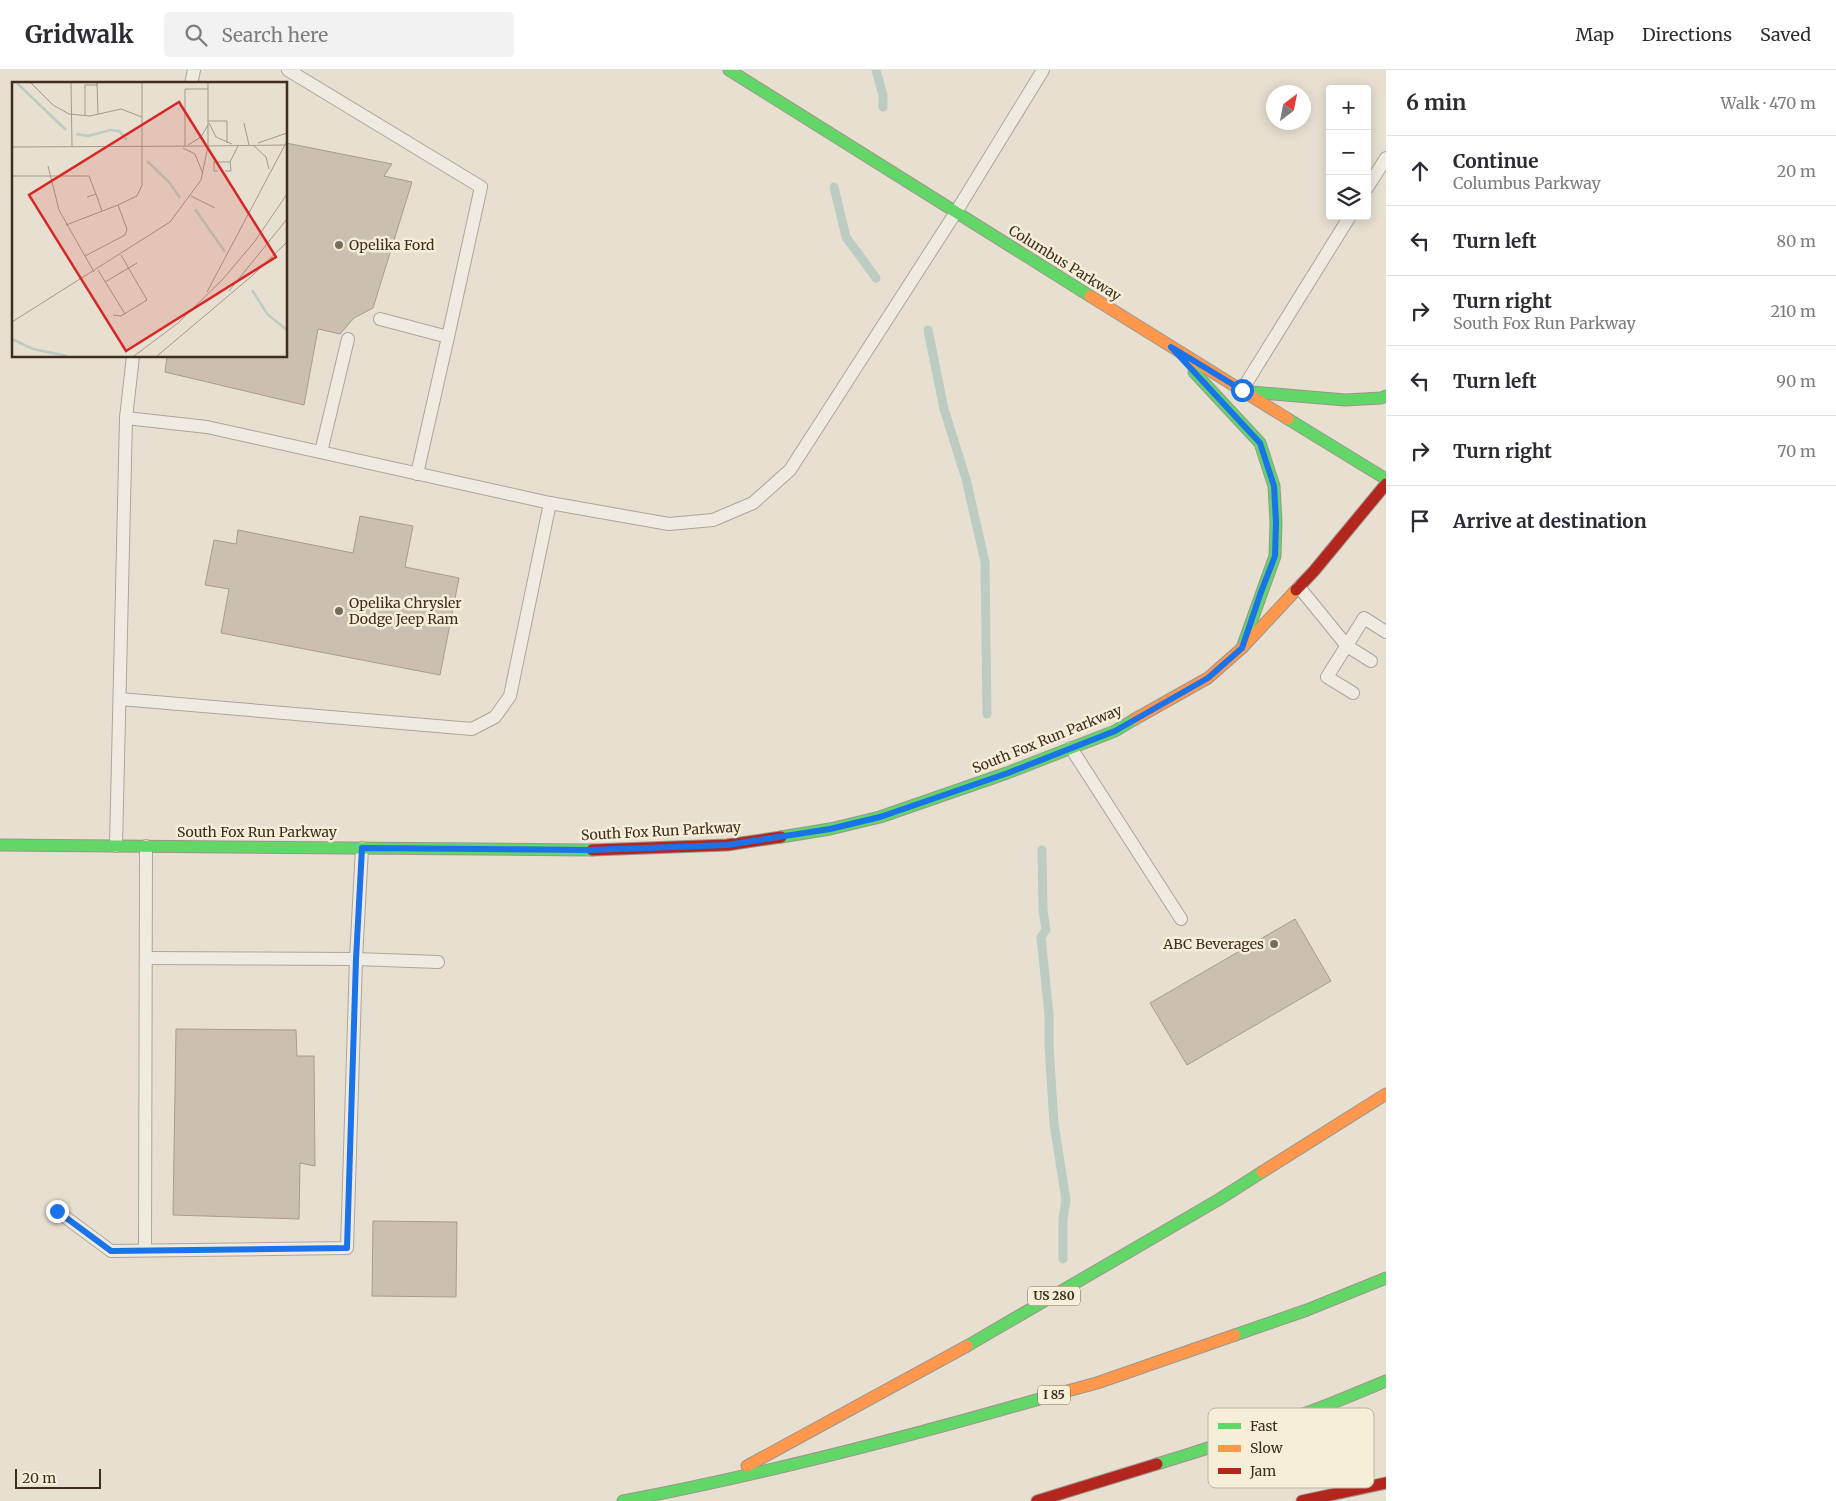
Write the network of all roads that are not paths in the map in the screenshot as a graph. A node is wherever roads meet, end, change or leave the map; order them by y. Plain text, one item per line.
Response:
1 (288, 70) edge
2 (729, 70) edge
3 (1043, 70) edge
4 (1386, 158) edge
5 (1371, 182) edge
6 (956, 212) junction
7 (1348, 220) edge
8 (380, 319) dead end
9 (448, 337) junction
10 (348, 338) dead end
11 (1171, 347) junction
12 (133, 358) edge
13 (1242, 390) junction
14 (1386, 396) edge
15 (126, 418) junction
16 (321, 452) junction
17 (417, 474) junction
18 (1386, 479) edge
19 (1386, 484) edge
20 (550, 503) junction
21 (1299, 587) junction
22 (1386, 632) edge
23 (1347, 646) junction
24 (1242, 648) junction
25 (1371, 661) dead end
26 (1353, 693) dead end
27 (120, 699) junction
28 (1071, 748) junction
29 (0, 845) edge
30 (116, 846) junction
31 (146, 846) junction
32 (362, 848) junction
33 (1182, 919) dead end
34 (146, 958) junction
35 (356, 959) junction
36 (438, 962) dead end
37 (1386, 1094) edge
38 (57, 1211) dead end
39 (145, 1250) junction
40 (1386, 1278) edge
41 (1386, 1381) edge
42 (1322, 1408) edge
43 (1208, 1450) edge
44 (713, 1484) junction
45 (1363, 1488) edge
46 (623, 1501) edge
47 (1037, 1501) edge
48 (1302, 1501) edge

1 - 9 lane
2 - 6 main road, Columbus Parkway
3 - 6 lane
4 - 5 lane
6 - 11 main road, Columbus Parkway
6 - 20 lane
7 - 13 lane
8 - 9 lane
9 - 17 lane
10 - 16 lane
11 - 13 main road, Columbus Parkway
11 - 24 main road
12 - 15 lane
13 - 14 main road
13 - 18 main road, Columbus Parkway
15 - 16 lane
15 - 27 lane
16 - 17 lane
17 - 20 lane
19 - 21 main road, South Fox Run Parkway
20 - 27 lane
21 - 23 lane
21 - 24 main road, South Fox Run Parkway
22 - 23 lane
23 - 25 lane
23 - 26 lane
24 - 28 main road, South Fox Run Parkway
27 - 30 lane
28 - 32 main road, South Fox Run Parkway
28 - 33 lane
29 - 30 main road, South Fox Run Parkway
30 - 31 main road, South Fox Run Parkway
31 - 32 main road, South Fox Run Parkway
31 - 34 lane
32 - 35 lane
34 - 35 lane
34 - 39 lane
35 - 36 lane
35 - 39 lane
37 - 44 main road, US 280
38 - 39 lane
40 - 44 main road, I 85
41 - 42 main road
43 - 47 main road
44 - 46 main road, I 85
45 - 48 main road

